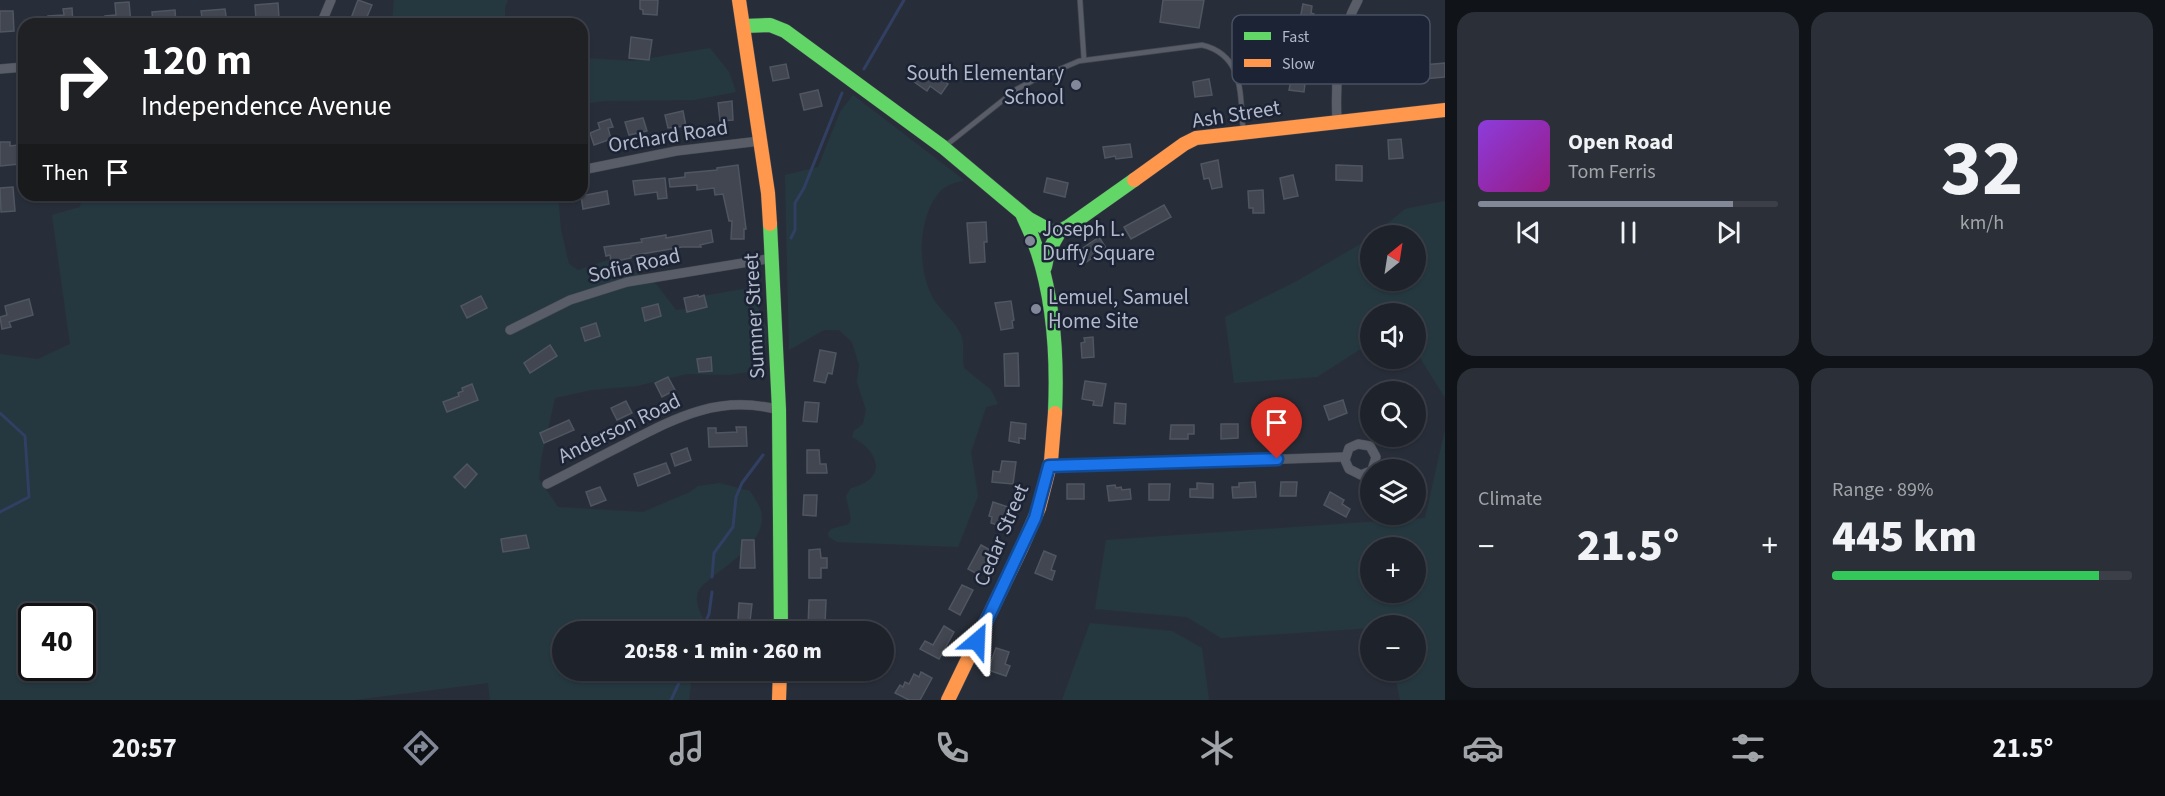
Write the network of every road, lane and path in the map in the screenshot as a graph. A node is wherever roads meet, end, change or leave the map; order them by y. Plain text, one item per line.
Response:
1 (331, 0) edge
2 (739, 0) edge
3 (1080, 0) edge
4 (1359, 0) edge
5 (1352, 15) edge
6 (324, 18) edge
7 (744, 26) junction
8 (1084, 60) junction
9 (18, 68) edge
10 (1232, 68) edge
11 (0, 69) edge
12 (1239, 84) edge
13 (1337, 84) edge
14 (1445, 110) edge
15 (1337, 121) junction
16 (1244, 131) junction
17 (760, 141) junction
18 (943, 147) junction
19 (588, 169) edge
20 (1022, 214) junction
21 (1060, 231) junction
22 (773, 258) junction
23 (1045, 269) junction
24 (510, 330) dead end
25 (779, 410) junction
26 (1346, 457) junction
27 (1375, 459) edge
28 (1049, 466) junction
29 (1360, 474) edge
30 (547, 484) dead end
31 (781, 621) edge
32 (780, 681) edge
33 (779, 700) edge
34 (948, 700) edge

1 - 6 street
2 - 7 street, Sumner Street
3 - 8 lane
4 - 5 street
7 - 17 street, Sumner Street
7 - 18 street, Cedar Street
8 - 10 lane
8 - 18 lane
9 - 11 street
12 - 16 lane
13 - 15 street
14 - 15 street, Ash Street
15 - 16 street, Ash Street
16 - 21 street, Ash Street
17 - 19 street, Orchard Road
17 - 22 street, Sumner Street
18 - 20 street, Cedar Street
20 - 21 street, Cedar Street
20 - 23 street, Cedar Street
21 - 23 street, Cedar Street
22 - 24 street, Sofia Road
22 - 25 street, Sumner Street
23 - 28 street, Cedar Street
25 - 30 street, Anderson Road
25 - 31 street, Sumner Street
26 - 27 street
26 - 28 street
26 - 29 street
28 - 34 street, Cedar Street
32 - 33 street

